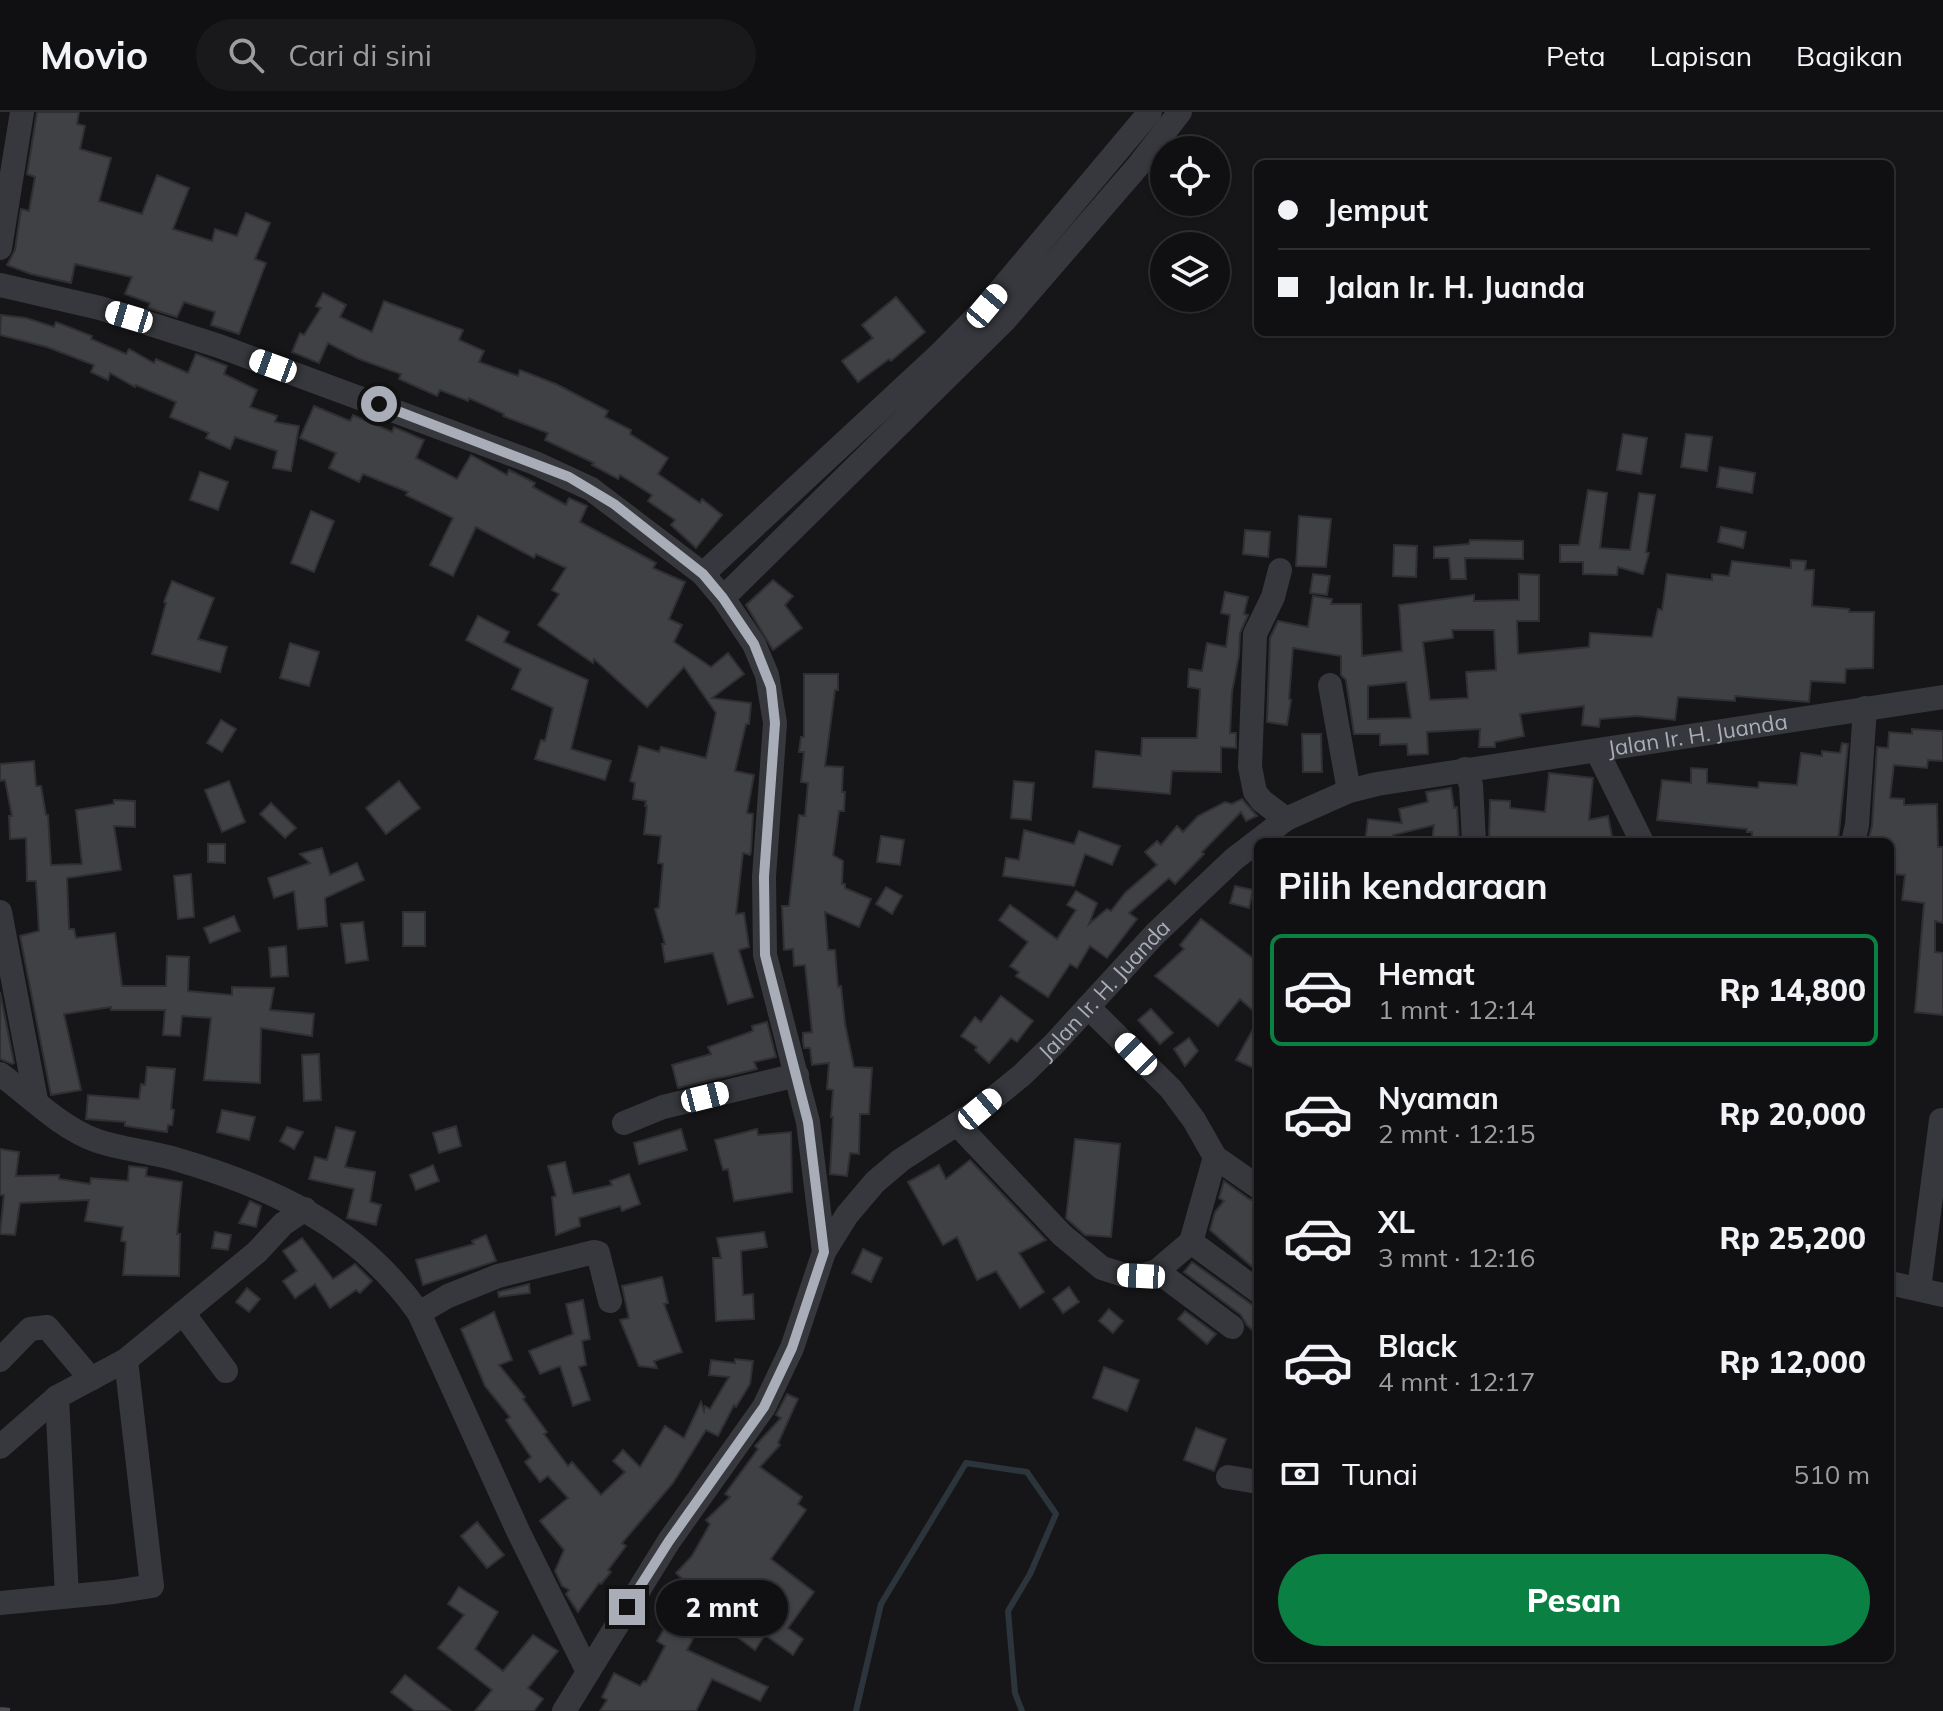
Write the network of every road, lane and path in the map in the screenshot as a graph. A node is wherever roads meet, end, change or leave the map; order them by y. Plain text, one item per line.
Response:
1 (22, 112) edge
2 (1150, 112) edge
3 (1180, 112) edge
4 (0, 248) edge
5 (0, 285) edge
6 (996, 314) junction
7 (1280, 570) dead end
8 (703, 574) junction
9 (723, 598) junction
10 (1330, 685) dead end
11 (1943, 697) edge
12 (1865, 708) junction
13 (1597, 751) junction
14 (1465, 769) junction
15 (1349, 791) junction
16 (1286, 819) junction
17 (1261, 838) edge
18 (1474, 838) edge
19 (1640, 838) edge
20 (1854, 838) edge
21 (1254, 844) edge
22 (0, 912) edge
23 (1088, 1007) junction
24 (0, 1074) edge
25 (797, 1075) junction
26 (36, 1100) junction
27 (1941, 1120) dead end
28 (624, 1123) dead end
29 (957, 1124) junction
30 (1215, 1157) junction
31 (1254, 1184) edge
32 (305, 1209) junction
33 (1191, 1242) junction
34 (824, 1252) junction
35 (1157, 1271) junction
36 (1894, 1284) edge
37 (1254, 1288) edge
38 (1931, 1292) edge
39 (610, 1301) dead end
40 (183, 1313) junction
41 (419, 1313) junction
42 (1232, 1327) dead end
43 (0, 1360) edge
44 (126, 1360) junction
45 (226, 1371) dead end
46 (91, 1379) junction
47 (57, 1397) junction
48 (0, 1447) edge
49 (1228, 1477) dead end
50 (1254, 1481) edge
51 (67, 1596) junction
52 (0, 1603) edge
53 (588, 1672) junction
54 (564, 1711) edge

1 - 4 street
2 - 6 street
3 - 6 street
5 - 8 street
6 - 8 street
6 - 9 street
7 - 16 street
8 - 9 street
9 - 25 street
10 - 15 street
11 - 12 street, Jalan Ir. H. Juanda
12 - 13 street, Jalan Ir. H. Juanda
12 - 20 street
13 - 14 street, Jalan Ir. H. Juanda
13 - 19 street
14 - 15 street, Jalan Ir. H. Juanda
14 - 18 street
15 - 16 street, Jalan Ir. H. Juanda
16 - 17 street, Jalan Ir. H. Juanda
21 - 23 street, Jalan Ir. H. Juanda
22 - 26 street
23 - 29 street, Jalan Ir. H. Juanda
23 - 30 street
24 - 26 street
25 - 28 street
25 - 34 street
26 - 32 street
27 - 38 street
29 - 34 street, Jalan Ir. H. Juanda
29 - 35 street
30 - 31 street
30 - 33 street
32 - 40 street
32 - 41 street
33 - 35 street
33 - 37 street
34 - 53 street, Jalan Ir. H. Juanda
35 - 42 street
36 - 38 street
39 - 41 street
40 - 44 street
40 - 45 street
41 - 53 street
43 - 46 street
44 - 46 street
44 - 51 street
46 - 47 street
47 - 48 street
47 - 51 street
49 - 50 street
51 - 52 street
53 - 54 street, Jalan Ir. H. Juanda

